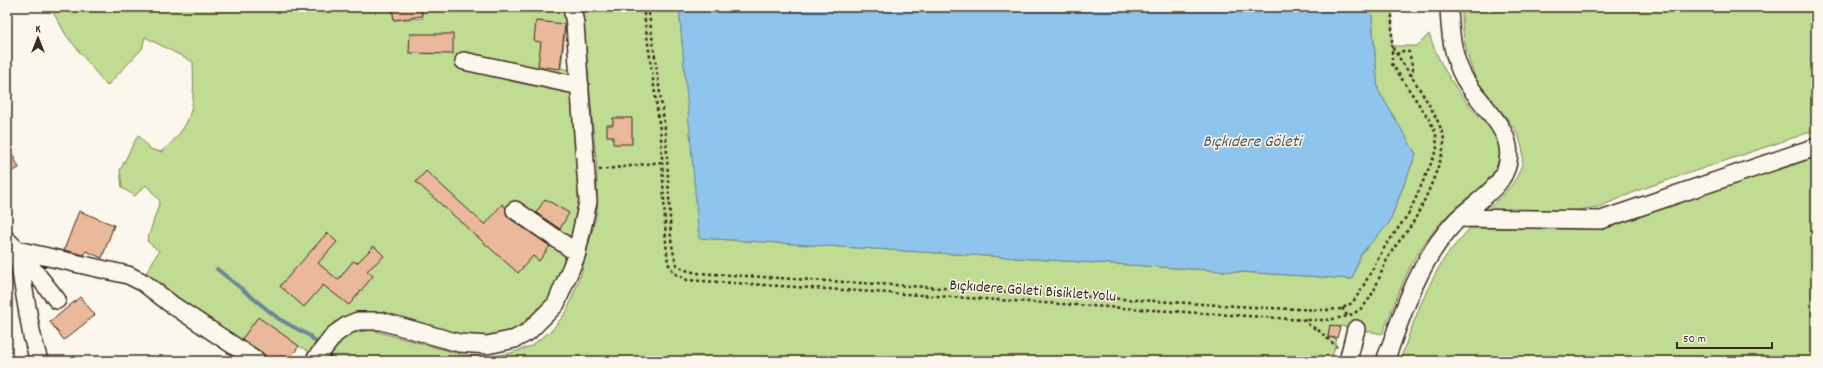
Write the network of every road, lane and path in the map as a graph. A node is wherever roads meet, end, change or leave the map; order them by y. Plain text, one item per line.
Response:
1 (572, 7) edge
2 (643, 7) edge
3 (648, 7) edge
4 (1392, 7) edge
5 (1449, 7) edge
6 (1392, 46) junction
7 (1397, 56) junction
8 (464, 61) dead end
9 (1411, 76) junction
10 (580, 86) junction
11 (1816, 147) edge
12 (662, 162) junction
13 (587, 171) junction
14 (515, 210) dead end
15 (1459, 218) junction
16 (12, 245) edge
17 (577, 253) junction
18 (57, 300) dead end
19 (1304, 319) junction
20 (1356, 329) dead end
21 (1349, 357) edge
22 (315, 358) edge
23 (38, 361) edge
24 (257, 361) edge
25 (1385, 361) edge

1 - 10 street
2 - 12 path, Bıçkıdere Göleti Bisiklet Yolu
3 - 6 path
4 - 6 path
5 - 15 street
6 - 7 path, Bıçkıdere Göleti Bisiklet Yolu
7 - 9 path, Bıçkıdere Göleti Bisiklet Yolu
7 - 9 path
8 - 10 street
9 - 19 path, Bıçkıdere Göleti Bisiklet Yolu
10 - 13 street
11 - 15 street
12 - 13 path
12 - 19 path, Bıçkıdere Göleti Bisiklet Yolu
13 - 17 street
14 - 17 street
15 - 25 street
16 - 18 street
16 - 23 street
16 - 24 street
17 - 22 street
19 - 21 path
20 - 21 street

